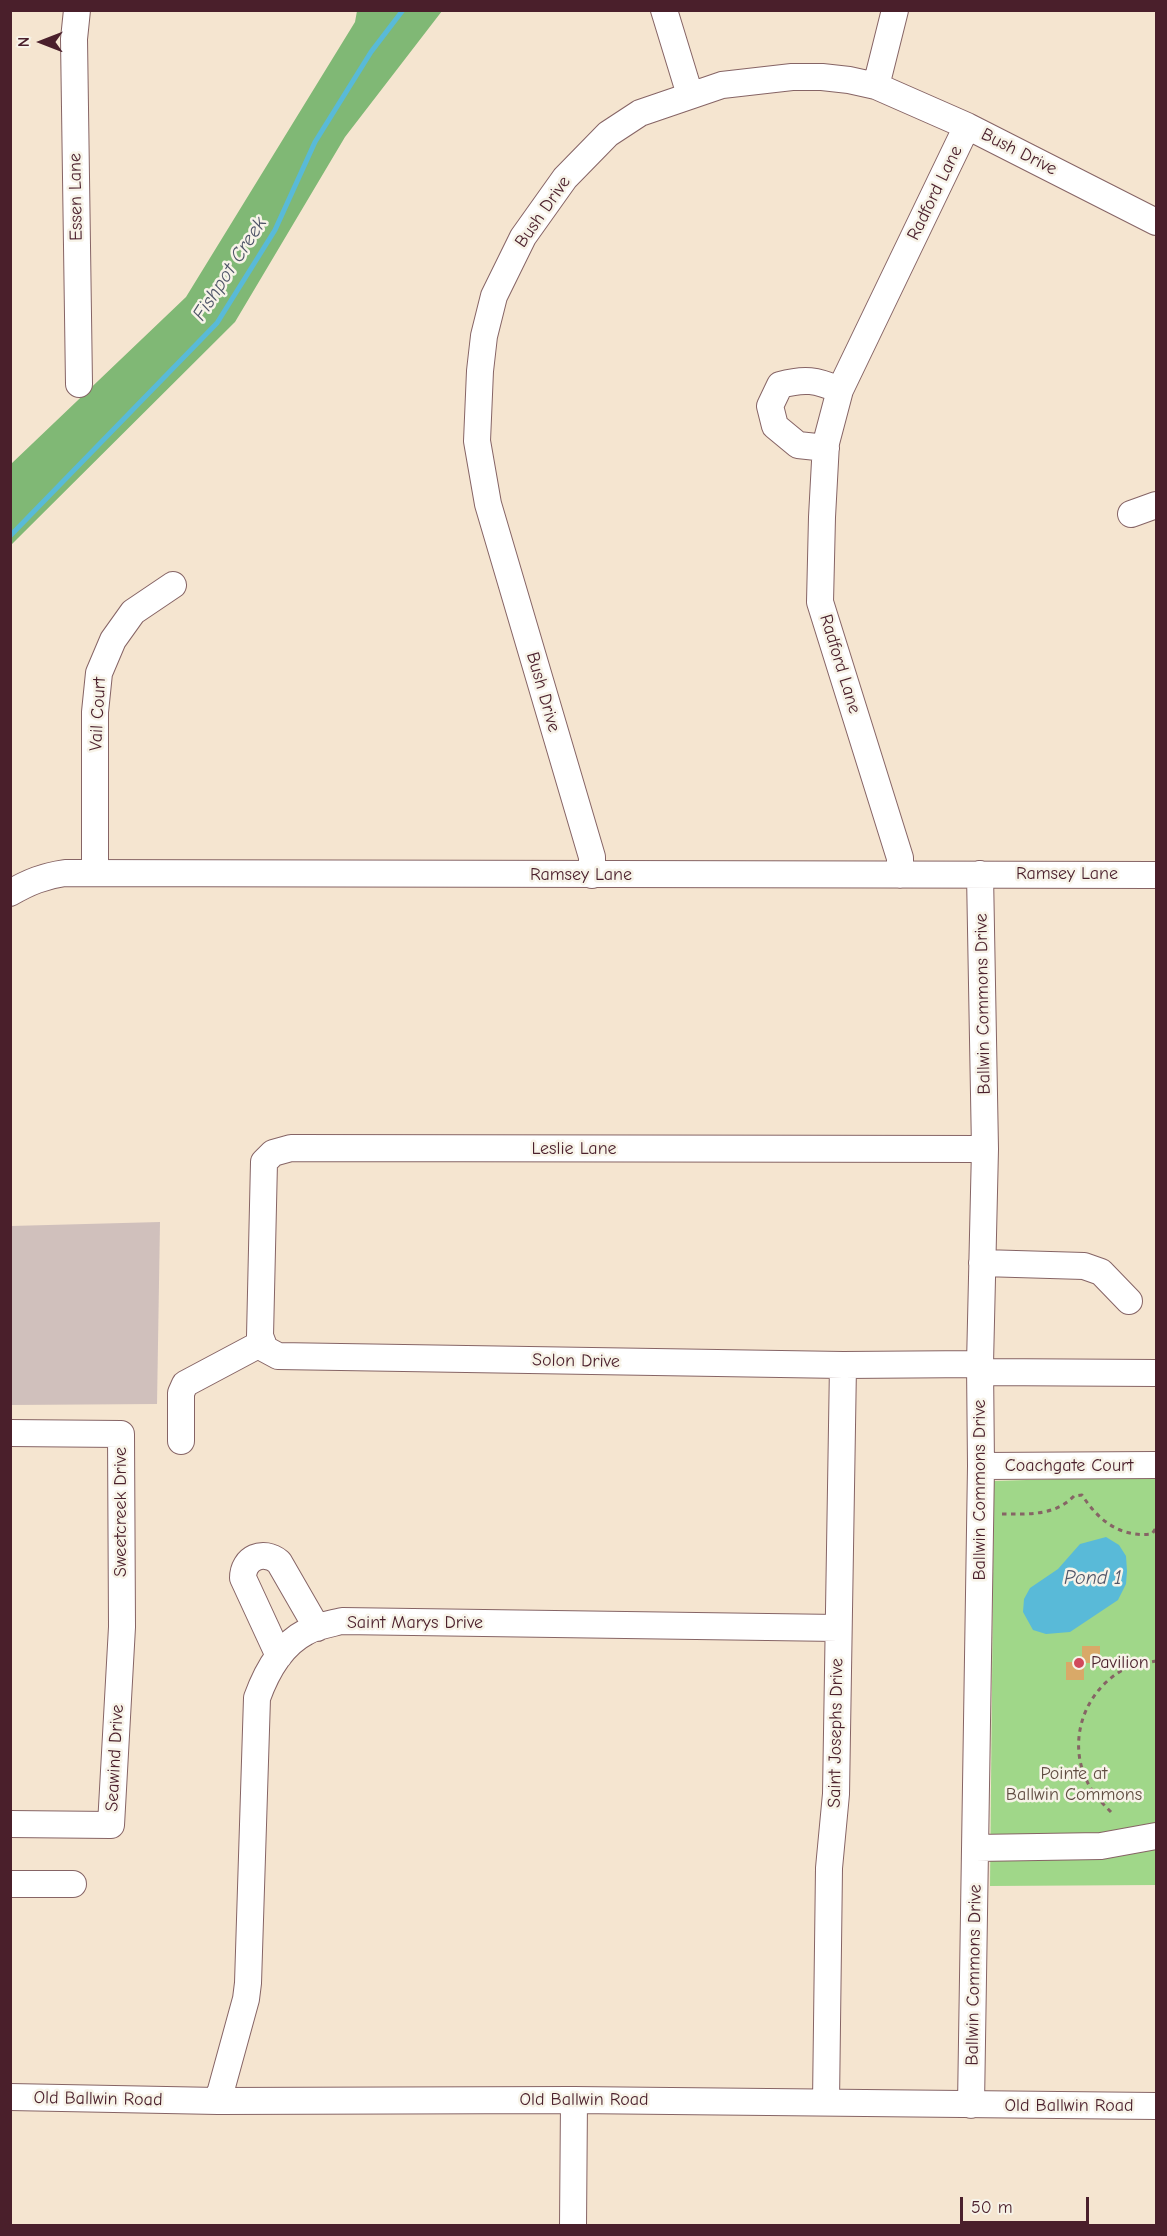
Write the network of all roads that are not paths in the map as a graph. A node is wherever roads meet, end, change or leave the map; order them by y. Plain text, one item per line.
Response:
1 (78, 10) edge
2 (664, 10) edge
3 (895, 10) edge
4 (876, 86) junction
5 (690, 95) junction
6 (967, 126) junction
7 (1156, 222) edge
8 (79, 384) dead end
9 (840, 390) junction
10 (826, 448) junction
11 (1156, 505) edge
12 (1131, 514) dead end
13 (173, 585) dead end
14 (95, 873) junction
15 (981, 874) junction
16 (592, 875) junction
17 (900, 875) junction
18 (1156, 875) edge
19 (10, 893) edge
20 (985, 1149) junction
21 (982, 1263) junction
22 (1129, 1301) dead end
23 (262, 1343) junction
24 (843, 1365) junction
25 (980, 1368) junction
26 (1156, 1373) edge
27 (10, 1433) edge
28 (181, 1441) dead end
29 (1156, 1465) edge
30 (981, 1466) junction
31 (122, 1627) joint
32 (317, 1628) junction
33 (838, 1628) junction
34 (279, 1656) junction
35 (10, 1824) edge
36 (1156, 1836) edge
37 (976, 1848) junction
38 (10, 1884) edge
39 (73, 1884) dead end
40 (10, 2097) edge
41 (574, 2100) junction
42 (218, 2101) junction
43 (826, 2102) junction
44 (971, 2105) junction
45 (1156, 2106) edge
46 (573, 2226) edge

1 - 8 street, Essen Lane
2 - 5 street
3 - 4 street
4 - 5 street, Bush Drive
4 - 6 street, Bush Drive
5 - 16 street, Bush Drive
6 - 7 street, Bush Drive
6 - 9 street, Radford Lane
9 - 10 street, Radford Lane
9 - 10 street
10 - 17 street, Radford Lane
11 - 12 street
13 - 14 street, Vail Court
14 - 16 street, Ramsey Lane
14 - 19 street, Ramsey Lane
15 - 17 street, Ramsey Lane
15 - 18 street, Ramsey Lane
15 - 20 street, Ballwin Commons Drive
16 - 17 street, Ramsey Lane
20 - 21 street, Ballwin Commons Drive
20 - 23 street, Leslie Lane
21 - 22 street
21 - 25 street, Ballwin Commons Drive
23 - 24 street, Solon Drive
23 - 28 street
24 - 25 street, Solon Drive
24 - 33 street, Saint Josephs Drive
25 - 26 street, Solon Drive
25 - 30 street, Ballwin Commons Drive
27 - 31 street, Sweetcreek Drive
29 - 30 street, Coachgate Court
30 - 37 street, Ballwin Commons Drive
31 - 35 street, Seawind Drive
32 - 33 street, Saint Marys Drive
32 - 34 street, Saint Marys Drive
32 - 34 street
33 - 43 street, Saint Josephs Drive
34 - 42 street, Saint Marys Drive
36 - 37 street
37 - 44 street, Ballwin Commons Drive
38 - 39 street
40 - 42 street, Old Ballwin Road
41 - 42 street, Old Ballwin Road
41 - 43 street, Old Ballwin Road
41 - 46 street
43 - 44 street, Old Ballwin Road
44 - 45 street, Old Ballwin Road

